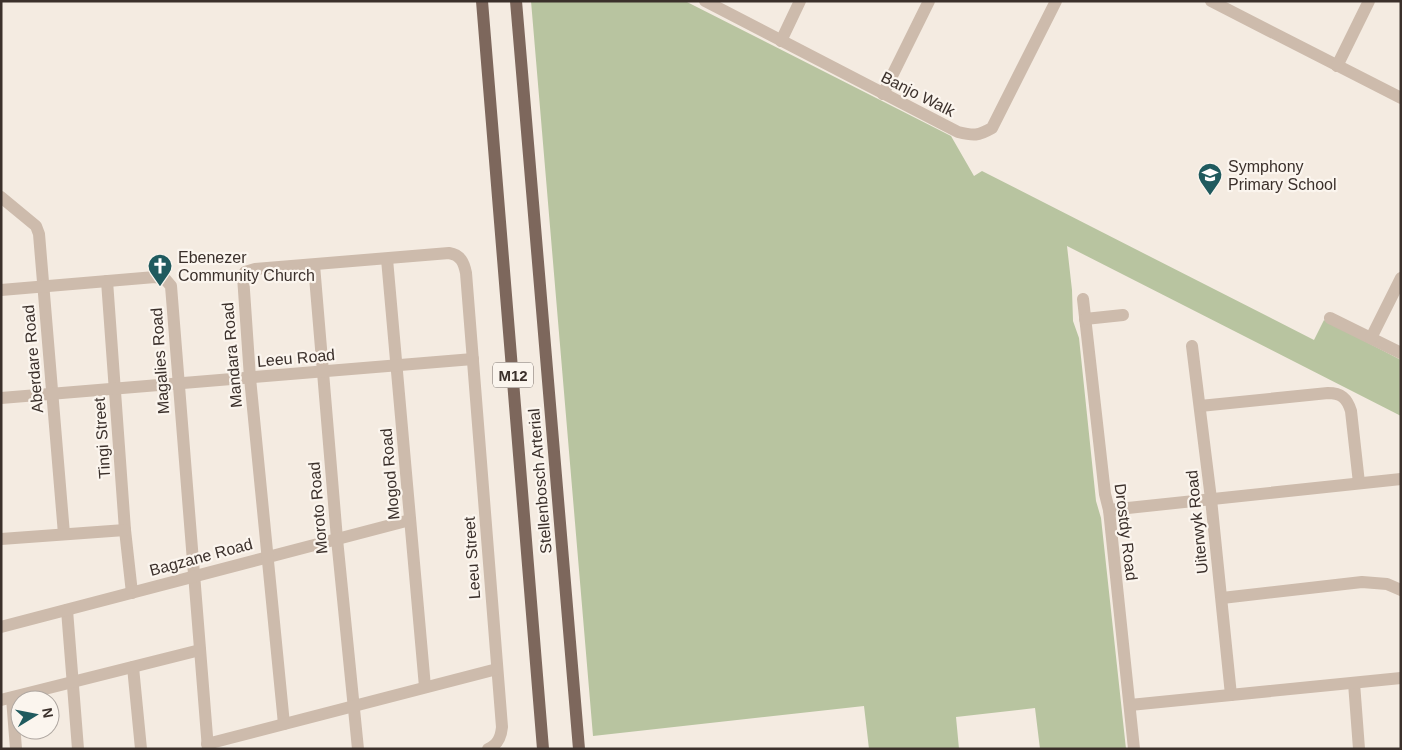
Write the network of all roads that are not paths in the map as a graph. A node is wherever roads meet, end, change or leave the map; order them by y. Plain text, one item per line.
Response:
1 (482, 1) edge
2 (516, 1) edge
3 (705, 1) edge
4 (800, 1) edge
5 (929, 1) edge
6 (1056, 1) edge
7 (1210, 1) edge
8 (1240, 1) edge
9 (1368, 1) edge
10 (1234, 13) junction
11 (780, 41) junction
12 (1337, 66) junction
13 (883, 94) junction
14 (1401, 98) edge
15 (1, 198) edge
16 (387, 259) junction
17 (314, 265) junction
18 (1401, 278) edge
19 (107, 281) junction
20 (44, 286) junction
21 (1, 290) edge
22 (1083, 298) dead end
23 (1123, 315) dead end
24 (1330, 318) dead end
25 (1086, 319) junction
26 (1371, 338) junction
27 (1192, 346) dead end
28 (1401, 353) edge
29 (473, 359) junction
30 (397, 366) junction
31 (323, 372) junction
32 (250, 378) junction
33 (178, 384) junction
34 (115, 389) junction
35 (52, 394) junction
36 (1, 398) edge
37 (1200, 406) junction
38 (1401, 479) edge
39 (1359, 482) junction
40 (1211, 499) junction
41 (1109, 510) junction
42 (410, 520) junction
43 (125, 530) junction
44 (64, 534) junction
45 (336, 539) junction
46 (1, 540) edge
47 (267, 556) junction
48 (194, 576) junction
49 (1401, 590) edge
50 (132, 593) junction
51 (1222, 598) junction
52 (67, 610) junction
53 (1, 627) edge
54 (200, 650) junction
55 (133, 667) junction
56 (497, 669) junction
57 (1401, 678) edge
58 (73, 682) junction
59 (1354, 683) junction
60 (425, 687) junction
61 (1231, 695) junction
62 (6, 699) edge
63 (1130, 705) junction
64 (354, 706) junction
65 (284, 724) junction
66 (208, 746) edge
67 (16, 749) edge
68 (78, 749) edge
69 (141, 749) edge
70 (358, 749) edge
71 (488, 749) edge
72 (543, 749) edge
73 (579, 749) edge
74 (1134, 749) edge
75 (1359, 749) edge

1 - 72 main road, Stellenbosch Arterial / M12
2 - 73 main road, Stellenbosch Arterial / M12
3 - 11 street, Banjo Walk
4 - 11 street
5 - 13 street
6 - 13 street, Banjo Walk
7 - 10 street
8 - 10 street
9 - 12 street
10 - 12 street
11 - 13 street, Banjo Walk
12 - 14 street
15 - 20 street, Aberdare Road
16 - 17 street, Mandara Road
16 - 29 street, Mandara Road
16 - 30 street, Mogod Road
17 - 31 street, Moroto Road
17 - 32 street, Mandara Road
18 - 26 street
19 - 20 street, Magalies Road
19 - 33 street, Magalies Road
19 - 34 street, Tingi Street
20 - 21 street, Magalies Road
20 - 35 street, Aberdare Road
22 - 25 street, Drostdy Road
23 - 25 street
24 - 26 street
25 - 41 street, Drostdy Road
26 - 28 street
27 - 37 street, Uiterwyk Road
29 - 30 street, Leeu Road
29 - 56 street, Leeu Street
30 - 31 street, Leeu Road
30 - 42 street, Mogod Road
31 - 32 street, Leeu Road
31 - 45 street, Moroto Road
32 - 33 street, Leeu Road
32 - 47 street, Mandara Road
33 - 34 street, Leeu Road
33 - 48 street, Magalies Road
34 - 35 street, Leeu Road
34 - 43 street, Tingi Street
35 - 36 street, Leeu Road
35 - 44 street, Aberdare Road
37 - 39 street
37 - 40 street, Uiterwyk Road
38 - 39 street
39 - 40 street
40 - 41 street
40 - 51 street, Uiterwyk Road
41 - 63 street, Drostdy Road
42 - 45 street, Bagzane Road
42 - 60 street, Mogod Road
43 - 44 street
43 - 50 street, Tingi Street
44 - 46 street
45 - 47 street, Bagzane Road
45 - 64 street, Moroto Road
47 - 48 street, Bagzane Road
47 - 65 street, Mandara Road
48 - 50 street, Bagzane Road
48 - 54 street, Magalies Road
49 - 51 street
50 - 52 street, Bagzane Road
51 - 61 street, Uiterwyk Road
52 - 53 street, Bagzane Road
52 - 58 street
54 - 55 street
54 - 66 street, Magalies Road
55 - 58 street
55 - 69 street
56 - 60 street
56 - 71 street, Leeu Street
57 - 59 street
58 - 62 street
58 - 68 street
59 - 61 street
59 - 75 street
60 - 64 street
61 - 63 street
62 - 67 street
63 - 74 street, Drostdy Road
64 - 65 street
64 - 70 street, Moroto Road
65 - 66 street

